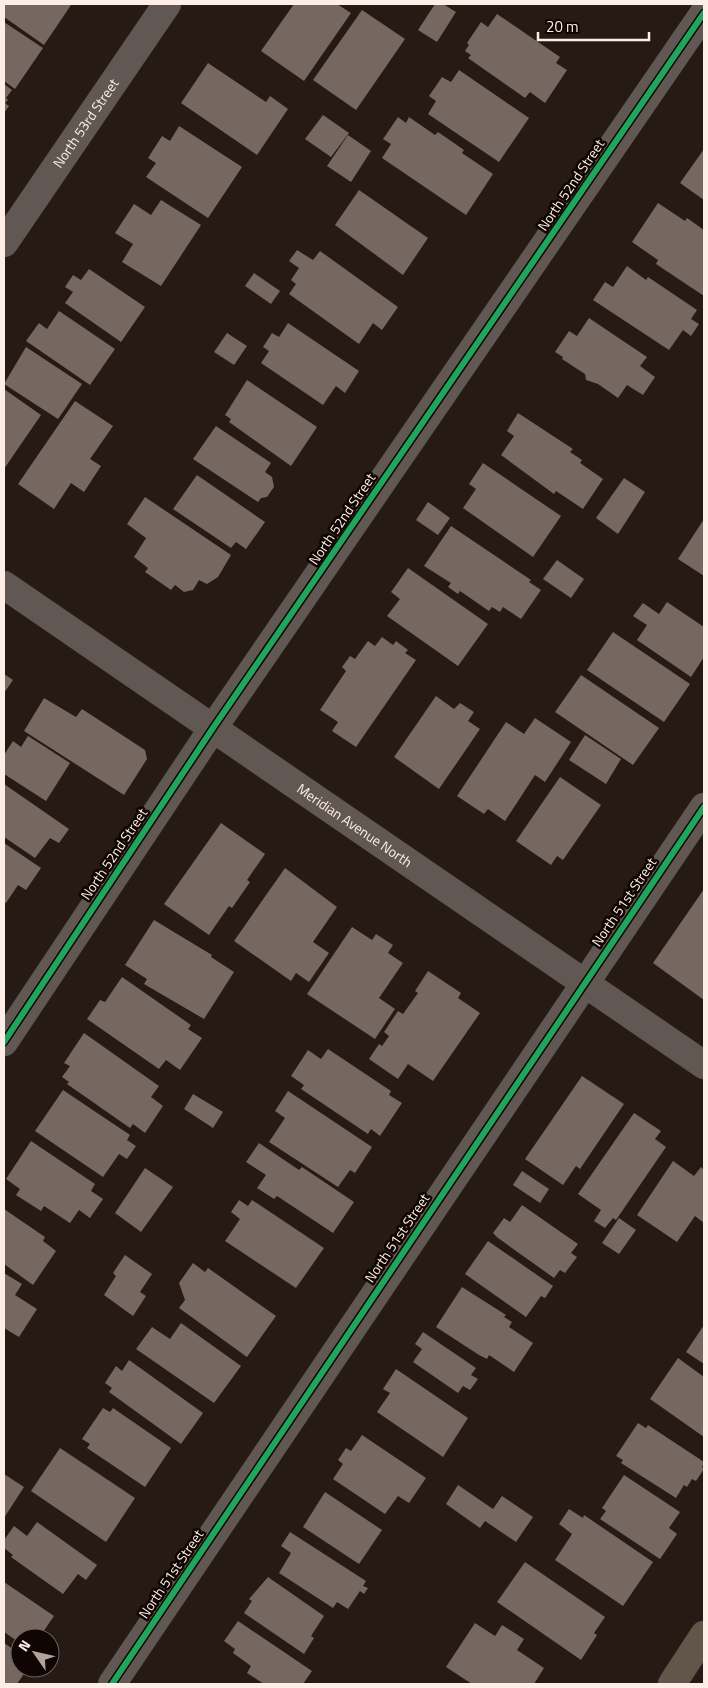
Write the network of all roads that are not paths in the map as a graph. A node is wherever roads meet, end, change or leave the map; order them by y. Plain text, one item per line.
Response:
1 (167, 4) edge
2 (704, 13) edge
3 (4, 242) edge
4 (4, 586) edge
5 (213, 728) junction
6 (704, 807) edge
7 (585, 982) junction
8 (4, 1042) edge
9 (704, 1065) edge
10 (704, 1635) edge
11 (112, 1684) edge
12 (672, 1684) edge

1 - 3 street, North 53rd Street
2 - 5 street, North 52nd Street
4 - 5 street, Meridian Avenue North
5 - 7 street, Meridian Avenue North
5 - 8 street, North 52nd Street
6 - 7 street, North 51st Street
7 - 9 street, Meridian Avenue North
7 - 11 street, North 51st Street
10 - 12 main road

